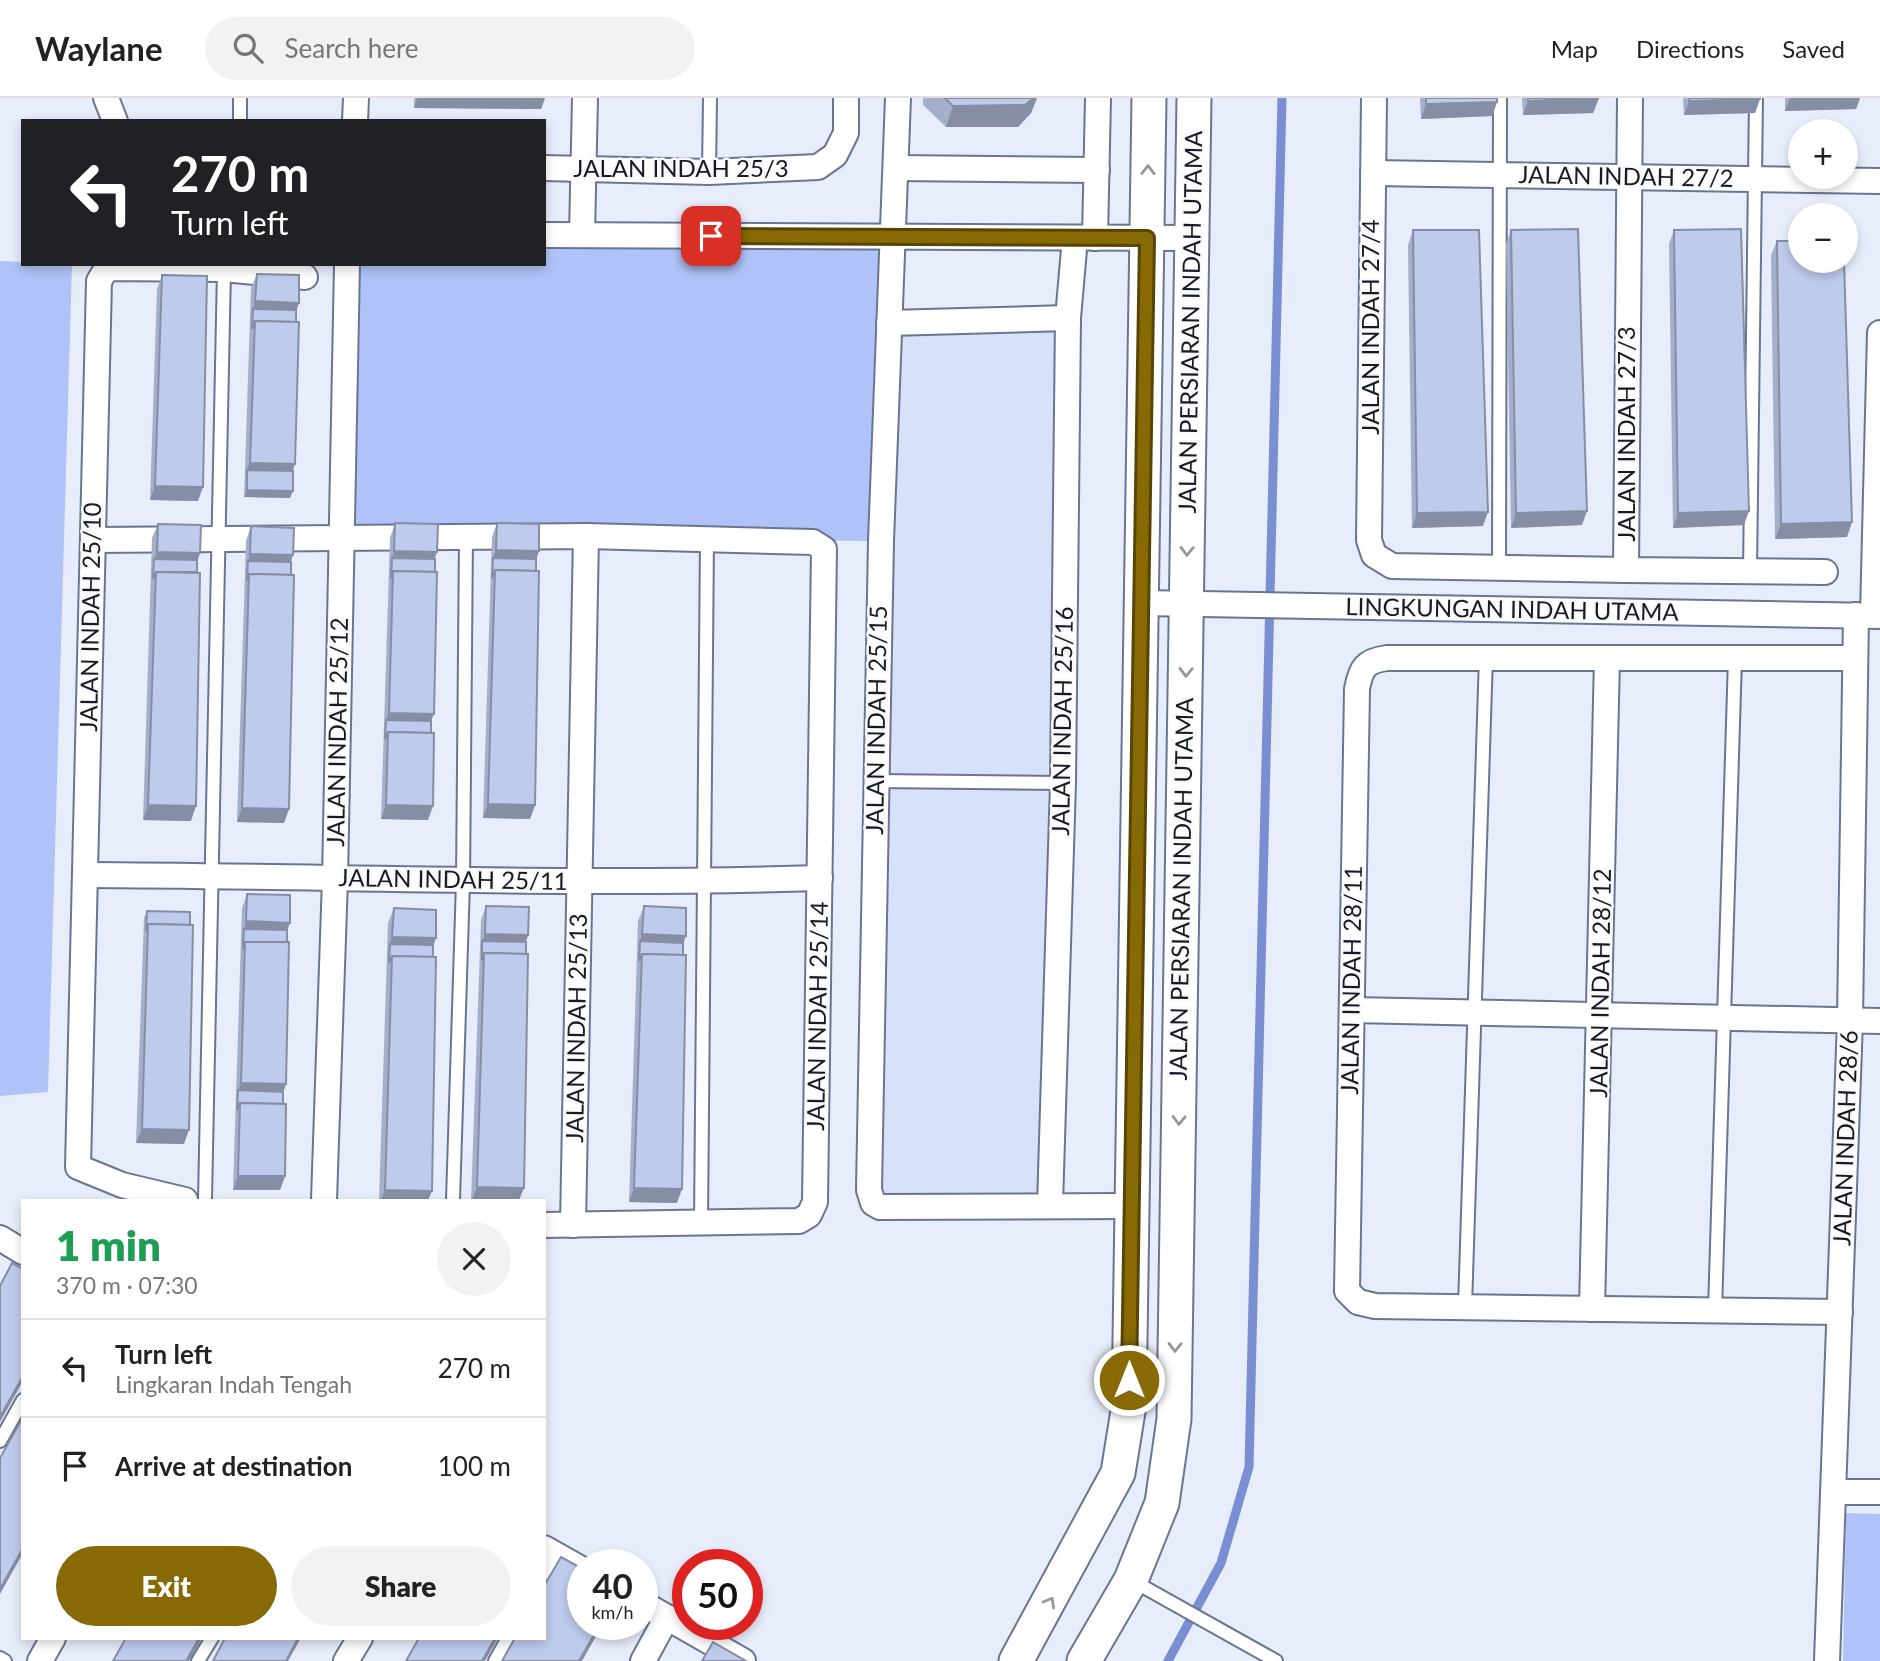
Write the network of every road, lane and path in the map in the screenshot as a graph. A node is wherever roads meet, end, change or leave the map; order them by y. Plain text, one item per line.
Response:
1 (106, 98) edge
2 (240, 98) edge
3 (356, 98) edge
4 (585, 98) edge
5 (710, 98) edge
6 (846, 98) edge
7 (898, 98) edge
8 (1098, 98) edge
9 (1149, 98) edge
10 (1194, 98) edge
11 (1374, 98) edge
12 (1500, 98) edge
13 (1630, 98) edge
14 (1756, 98) edge
15 (113, 119) edge
16 (240, 119) edge
17 (355, 119) edge
18 (546, 168) edge
19 (896, 168) junction
20 (583, 169) junction
21 (1097, 170) junction
22 (709, 172) junction
23 (1373, 173) junction
24 (1499, 175) junction
25 (1629, 177) junction
26 (1755, 179) junction
27 (1880, 181) edge
28 (546, 235) edge
29 (582, 236) junction
30 (892, 237) junction
31 (1085, 238) junction
32 (1147, 238) junction
33 (1193, 238) junction
34 (347, 266) edge
35 (224, 269) junction
36 (305, 277) dead end
37 (1068, 318) junction
38 (889, 323) junction
39 (1880, 333) edge
40 (341, 536) junction
41 (586, 536) junction
42 (466, 537) junction
43 (219, 538) junction
44 (707, 539) junction
45 (93, 540) junction
46 (1499, 567) junction
47 (1626, 570) junction
48 (1750, 571) junction
49 (1825, 572) dead end
50 (1143, 603) junction
51 (1186, 604) junction
52 (1870, 615) edge
53 (1486, 657) junction
54 (1607, 657) junction
55 (1854, 657) junction
56 (1735, 658) junction
57 (876, 781) junction
58 (1063, 783) junction
59 (85, 875) junction
60 (212, 876) junction
61 (820, 878) junction
62 (335, 879) junction
63 (463, 881) junction
64 (580, 882) junction
65 (706, 882) junction
66 (1352, 1010) junction
67 (1473, 1013) junction
68 (1600, 1015) junction
69 (1725, 1018) junction
70 (1850, 1020) junction
71 (1880, 1021) edge
72 (181, 1199) edge
73 (205, 1199) edge
74 (324, 1199) edge
75 (453, 1199) edge
76 (1050, 1205) junction
77 (1130, 1206) junction
78 (701, 1224) junction
79 (546, 1225) edge
80 (573, 1225) junction
81 (0, 1238) edge
82 (21, 1251) edge
83 (1465, 1307) junction
84 (1592, 1309) junction
85 (1715, 1311) junction
86 (1840, 1312) junction
87 (21, 1404) edge
88 (0, 1441) edge
89 (1834, 1492) junction
90 (1880, 1492) edge
91 (548, 1559) edge
92 (567, 1565) edge
93 (1131, 1580) junction
94 (658, 1612) edge
95 (667, 1617) junction
96 (52, 1640) edge
97 (211, 1640) edge
98 (359, 1640) edge
99 (507, 1640) edge
100 (0, 1658) edge
101 (5, 1661) edge
102 (40, 1661) edge
103 (198, 1661) edge
104 (346, 1661) edge
105 (495, 1661) edge
106 (643, 1661) edge
107 (743, 1661) edge
108 (1016, 1661) edge
109 (1084, 1661) edge
110 (1275, 1661) edge
111 (1827, 1661) edge

1 - 15 street
2 - 16 lane
3 - 17 street
4 - 20 street
5 - 22 lane
6 - 22 street, JALAN INDAH 25/3
7 - 19 street, JALAN INDAH 25/15
8 - 21 street, JALAN INDAH 25/16
32 -> 9 main road, JALAN PERSIARAN INDAH UTAMA
10 - 33 main road, JALAN PERSIARAN INDAH UTAMA
11 - 23 street, JALAN INDAH 27/4
12 - 24 lane
13 - 25 street, JALAN INDAH 27/3
14 - 26 lane
18 - 20 street, JALAN INDAH 25/3
19 - 21 street
19 - 30 street, JALAN INDAH 25/15
20 - 22 street, JALAN INDAH 25/3
20 - 29 street
21 - 31 street, JALAN INDAH 25/16
23 - 24 street, JALAN INDAH 27/2
23 - 46 street, JALAN INDAH 27/4
24 - 25 street, JALAN INDAH 27/2
24 - 46 lane
25 - 26 street, JALAN INDAH 27/2
25 - 47 street, JALAN INDAH 27/3
26 - 27 street, JALAN INDAH 27/2
26 - 48 lane
28 - 29 street
29 - 30 street
30 - 31 street
30 - 38 street, JALAN INDAH 25/15
31 - 32 street
31 - 37 street, JALAN INDAH 25/16
32 - 33 street
32 - 50 main road, JALAN PERSIARAN INDAH UTAMA
33 -> 51 main road, JALAN PERSIARAN INDAH UTAMA
34 - 40 street, JALAN INDAH 25/12
35 - 36 street, JALAN INDAH 25/10
35 - 43 lane
35 - 45 street, JALAN INDAH 25/10
37 - 38 street
37 - 58 street, JALAN INDAH 25/16
38 - 57 street, JALAN INDAH 25/15
39 - 52 street, JALAN INDAH 28/6
40 - 42 street
40 - 43 street
40 - 62 street, JALAN INDAH 25/12
41 - 42 street
41 - 44 street
41 - 64 street, JALAN INDAH 25/13
42 - 63 lane
43 - 45 street
43 - 60 lane
44 - 61 street, JALAN INDAH 25/14
44 - 65 lane
45 - 59 street, JALAN INDAH 25/10
46 - 47 street
47 - 48 street, JALAN INDAH 27/3
48 - 49 street, JALAN INDAH 27/3
50 - 51 street, LINGKUNGAN INDAH UTAMA
50 - 77 main road, JALAN PERSIARAN INDAH UTAMA
51 - 52 street, LINGKUNGAN INDAH UTAMA
51 -> 93 main road, JALAN PERSIARAN INDAH UTAMA
52 - 55 street, JALAN INDAH 28/6
53 - 54 street
53 - 66 street, JALAN INDAH 28/11
53 - 67 lane
54 - 56 street
54 - 68 street, JALAN INDAH 28/12
55 - 56 street
55 - 70 street, JALAN INDAH 28/6
56 - 69 lane
57 - 58 lane
57 - 76 street, JALAN INDAH 25/15
58 - 76 street, JALAN INDAH 25/16
59 - 60 street, JALAN INDAH 25/11
59 - 72 street, JALAN INDAH 25/10
60 - 62 street, JALAN INDAH 25/11
60 - 73 lane
61 - 65 street, JALAN INDAH 25/11
61 - 78 street, JALAN INDAH 25/14
62 - 63 street, JALAN INDAH 25/11
62 - 74 street, JALAN INDAH 25/12
63 - 64 street, JALAN INDAH 25/11
63 - 75 lane
64 - 65 street, JALAN INDAH 25/11
64 - 80 street, JALAN INDAH 25/13
65 - 78 lane
66 - 67 street
66 - 83 street, JALAN INDAH 28/11
67 - 68 street
67 - 83 lane
68 - 69 street
68 - 84 street, JALAN INDAH 28/12
69 - 70 street
69 - 85 lane
70 - 71 street
70 - 86 street, JALAN INDAH 28/6
76 - 77 street
108 -> 77 main road, JALAN PERSIARAN INDAH UTAMA
78 - 80 street, JALAN INDAH 25/14
79 - 80 street, JALAN INDAH 25/14
81 - 82 street
83 - 84 street
84 - 85 street
85 - 86 street
86 - 89 street, JALAN INDAH 28/6
87 - 88 lane
89 - 90 street
89 - 111 street, JALAN INDAH 28/6
91 - 92 street
93 - 109 main road, JALAN PERSIARAN INDAH UTAMA
93 - 110 lane
94 - 95 street
95 - 106 street
95 - 107 street
96 - 102 street
97 - 103 lane
98 - 104 street
99 - 105 lane
100 - 101 lane

